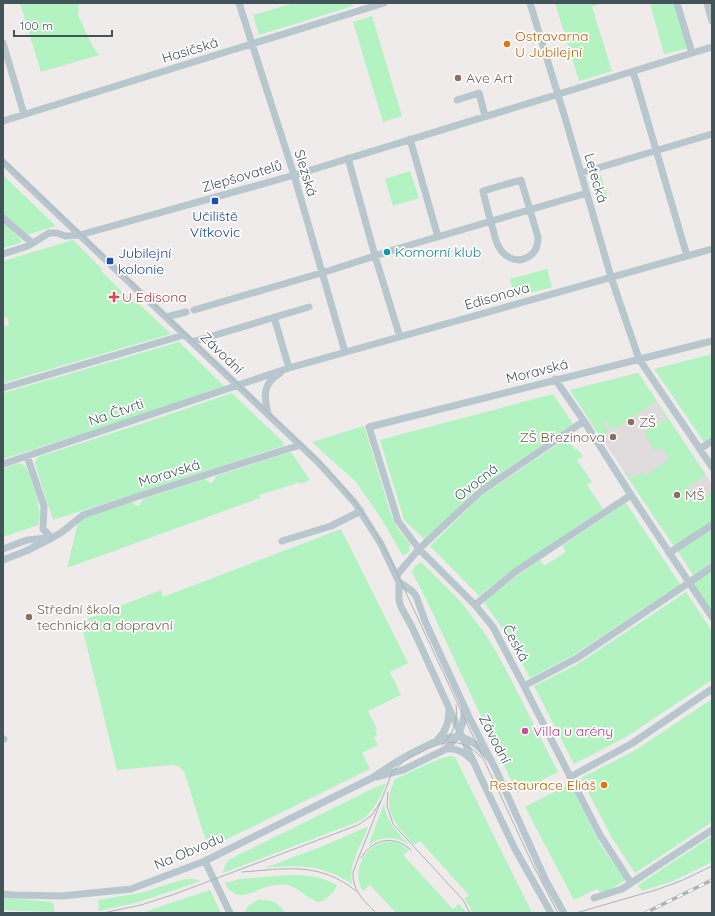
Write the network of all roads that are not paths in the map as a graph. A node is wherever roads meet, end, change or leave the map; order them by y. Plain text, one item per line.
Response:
1 (239, 3) edge
2 (384, 3) edge
3 (530, 3) edge
4 (677, 3) edge
5 (707, 3) edge
6 (712, 21) edge
7 (3, 42) edge
8 (252, 44) junction
9 (712, 47) edge
10 (692, 53) junction
11 (633, 71) junction
12 (558, 93) junction
13 (456, 100) dead end
14 (24, 114) junction
15 (485, 116) junction
16 (3, 121) edge
17 (712, 134) edge
18 (410, 139) junction
19 (655, 150) junction
20 (348, 158) junction
21 (3, 162) edge
22 (581, 173) junction
23 (294, 175) junction
24 (587, 193) junction
25 (530, 210) junction
26 (3, 218) edge
27 (490, 221) junction
28 (80, 235) junction
29 (438, 237) junction
30 (32, 243) junction
31 (712, 249) edge
32 (393, 250) tunnel mouth
33 (3, 254) edge
34 (378, 255) junction
35 (687, 256) junction
36 (322, 272) junction
37 (611, 277) junction
38 (308, 306) dead end
39 (194, 310) dead end
40 (186, 312) dead end
41 (166, 317) junction
42 (274, 317) junction
43 (184, 334) junction
44 (400, 337) junction
45 (712, 341) edge
46 (192, 342) junction
47 (345, 352) junction
48 (639, 359) junction
49 (289, 368) junction
50 (555, 379) junction
51 (237, 385) junction
52 (3, 388) edge
53 (268, 415) junction
54 (584, 421) junction
55 (369, 427) joint
56 (712, 441) edge
57 (300, 445) junction
58 (700, 449) junction
59 (27, 456) junction
60 (3, 464) edge
61 (712, 467) edge
62 (631, 495) junction
63 (361, 511) junction
64 (712, 525) edge
65 (52, 538) junction
66 (282, 541) dead end
67 (3, 549) edge
68 (419, 549) junction
69 (669, 553) junction
70 (3, 560) edge
71 (712, 568) edge
72 (398, 579) junction
73 (689, 583) junction
74 (475, 605) junction
75 (712, 617) edge
76 (524, 686) junction
77 (712, 690) edge
78 (447, 701) junction
79 (462, 702) junction
80 (460, 735) junction
81 (436, 740) junction
82 (441, 751) junction
83 (490, 759) junction
84 (476, 766) junction
85 (570, 777) junction
86 (372, 778) junction
87 (712, 830) edge
88 (205, 861) junction
89 (632, 883) junction
90 (3, 894) edge
91 (594, 898) dead end
92 (230, 913) edge
93 (551, 913) edge
94 (564, 913) edge

1 - 8 street, Slezská
2 - 8 street, Hasičská
3 - 12 street, Letecká
4 - 10 street
5 - 6 street
7 - 14 street
8 - 14 street, Hasičská
8 - 23 street, Slezská
9 - 10 street, Zlepšovatelů
10 - 11 street, Zlepšovatelů
11 - 12 street, Zlepšovatelů
11 - 19 street
12 - 15 street, Zlepšovatelů
12 - 22 street, Letecká
13 - 15 street
14 - 16 street, Hasičská
15 - 18 street, Zlepšovatelů
17 - 19 street
18 - 20 street, Zlepšovatelů
18 - 29 street
19 - 22 street
19 - 35 street
20 - 23 street, Zlepšovatelů
20 - 34 street
21 - 28 street, Závodní
22 - 24 street, Letecká
23 - 28 street, Zlepšovatelů
23 - 36 street, Slezská
24 - 25 street
24 - 37 street, Letecká
25 - 27 street
25 - 27 street
25 - 27 street
26 - 30 street
27 - 29 street
28 - 30 street, Zlepšovatelů
28 - 41 street, Závodní
29 - 32 street
30 - 33 street, Zlepšovatelů
31 - 35 street, Edisonova
34 - 36 street
34 - 44 street
35 - 37 street, Edisonova
36 - 39 street
36 - 47 street, Slezská
37 - 44 street, Edisonova
37 - 48 street, Letecká
38 - 42 street
40 - 41 street
41 - 43 street, Závodní
42 - 46 street
42 - 49 street
43 - 46 street, Závodní
43 - 52 street
44 - 47 street, Edisonova
45 - 48 street, Moravská
46 - 51 street, Závodní
47 - 49 street, Edisonova
48 - 50 street, Moravská
48 - 58 street, Letecká
49 - 51 street, Edisonova
49 - 53 street, Edisonova
50 - 54 street
50 - 55 street, Moravská
51 - 53 street, Závodní
51 - 59 street, Na Čtvrti
53 - 57 street, Závodní
54 - 62 street
54 - 68 street, Ovocná
55 - 68 street, Česká
56 - 58 street
57 - 63 street, Závodní
57 - 65 street, Moravská
58 - 61 street, Letecká
59 - 60 street, Na Čtvrti
59 - 65 street
62 - 69 street
62 - 74 street
63 - 66 street
63 - 72 street, Závodní
64 - 69 street
65 - 67 street
65 - 70 street, Moravská
68 - 72 street, Ovocná
68 - 74 street, Česká
69 - 73 street
71 - 73 street
72 - 78 street, Závodní
72 - 79 street, Závodní
73 - 75 street
73 - 76 street
74 - 76 street, Česká
76 - 85 street, Česká
77 - 85 street
78 - 80 street, Závodní
78 - 81 street, Na Obvodu
79 - 80 street
79 - 83 street, Závodní
80 - 81 street, Na Obvodu
80 - 82 street, Na Obvodu
80 - 83 street
80 - 84 street, Závodní
81 - 86 street, Na Obvodu
82 - 84 street, Na Obvodu
82 - 86 street, Na Obvodu
83 - 94 street, Závodní
84 - 93 street, Závodní
85 - 89 street, Česká
86 - 88 street, Na Obvodu
87 - 89 street
88 - 90 street, Na Obvodu
88 - 92 street
89 - 91 street

